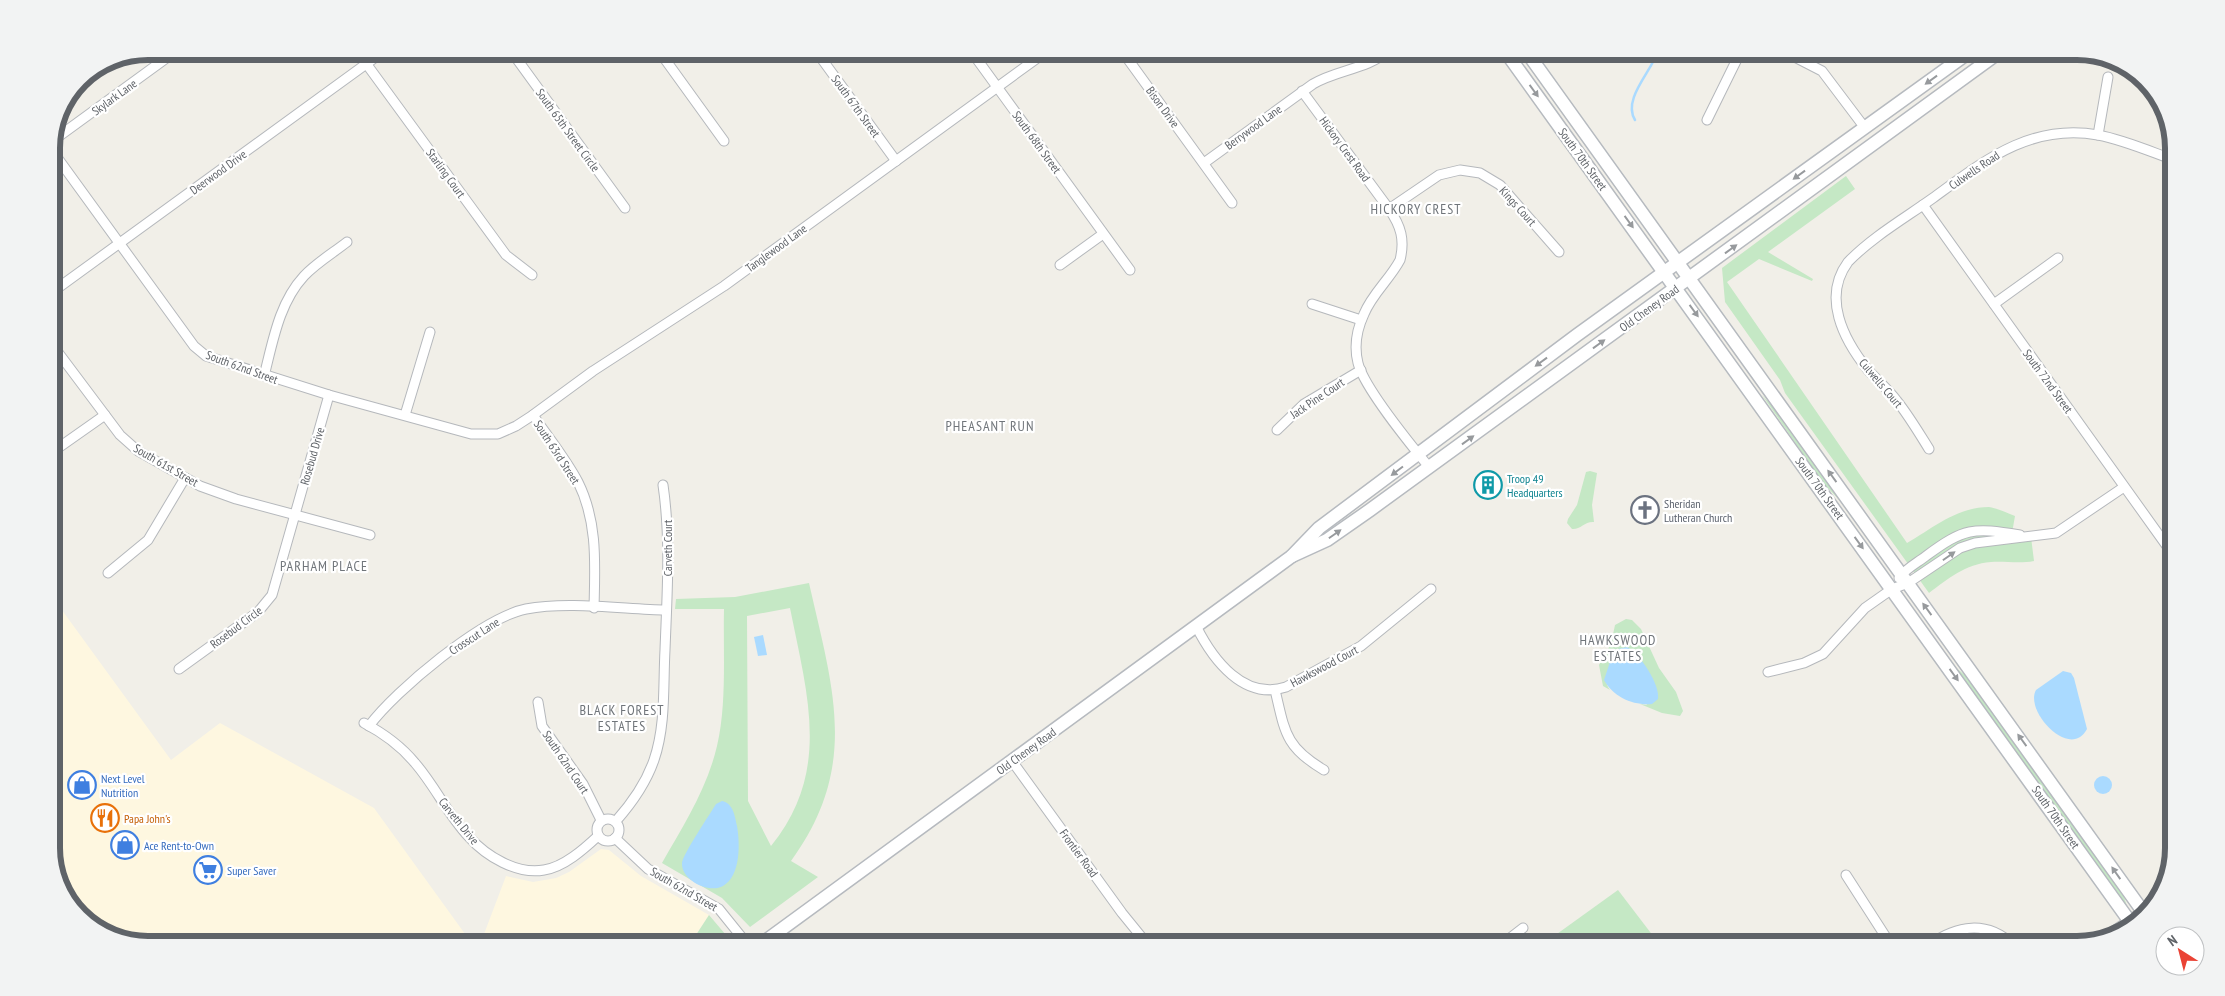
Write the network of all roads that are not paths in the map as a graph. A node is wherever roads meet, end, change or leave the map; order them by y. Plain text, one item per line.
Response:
1 (164, 60) edge
2 (363, 60) edge
3 (372, 60) edge
4 (517, 60) edge
5 (666, 60) edge
6 (823, 60) edge
7 (978, 60) edge
8 (1034, 60) edge
9 (1129, 60) edge
10 (1373, 60) edge
11 (1512, 60) edge
12 (1533, 60) edge
13 (1737, 60) edge
14 (1801, 60) edge
15 (1958, 60) edge
16 (1989, 60) edge
17 (366, 64) junction
18 (2108, 77) dead end
19 (997, 87) junction
20 (1302, 92) junction
21 (1707, 120) dead end
22 (1865, 128) junction
23 (61, 135) edge
24 (2098, 135) junction
25 (724, 141) dead end
26 (2165, 157) edge
27 (60, 160) edge
28 (896, 161) junction
29 (1204, 163) junction
30 (1232, 202) dead end
31 (1923, 205) junction
32 (624, 208) dead end
33 (1389, 209) junction
34 (1103, 234) junction
35 (347, 242) dead end
36 (120, 243) junction
37 (1559, 252) dead end
38 (2058, 258) dead end
39 (1679, 262) junction
40 (1060, 265) dead end
41 (1130, 270) dead end
42 (1665, 272) junction
43 (532, 275) dead end
44 (1690, 278) junction
45 (60, 288) edge
46 (1677, 288) junction
47 (1312, 304) dead end
48 (1994, 304) junction
49 (1361, 320) junction
50 (430, 332) dead end
51 (60, 354) edge
52 (1360, 370) junction
53 (264, 376) junction
54 (329, 395) junction
55 (104, 415) junction
56 (404, 415) junction
57 (533, 415) junction
58 (1277, 430) dead end
59 (498, 434) joint
60 (60, 448) edge
61 (1929, 448) dead end
62 (1419, 454) junction
63 (1429, 467) junction
64 (185, 478) junction
65 (663, 486) dead end
66 (2124, 487) junction
67 (295, 516) junction
68 (370, 535) dead end
69 (2030, 537) junction
70 (2165, 544) edge
71 (1292, 556) junction
72 (108, 573) dead end
73 (1905, 578) junction
74 (1431, 589) dead end
75 (1892, 589) junction
76 (594, 608) junction
77 (666, 610) junction
78 (1196, 626) junction
79 (179, 669) dead end
80 (1768, 672) dead end
81 (1275, 690) junction
82 (538, 702) dead end
83 (367, 724) joint
84 (1012, 761) junction
85 (1324, 770) dead end
86 (601, 820) junction
87 (616, 821) junction
88 (598, 836) junction
89 (615, 838) junction
90 (1846, 875) dead end
91 (2141, 908) edge
92 (2128, 919) edge
93 (1523, 928) dead end
94 (740, 936) edge
95 (772, 936) edge
96 (1141, 936) edge
97 (1513, 936) edge
98 (1885, 936) edge
99 (1944, 936) edge
100 (2001, 936) edge

1 - 23 street, Skylark Lane
2 - 17 street, Starling Court
3 - 17 street, Deerwood Drive
4 - 32 street, South 65th Street Circle
5 - 25 street
6 - 28 street, South 67th Street
7 - 19 street, South 68th Street
8 - 19 street, Tanglewood Lane
9 - 29 street, Bison Drive
10 - 20 street, Berrywood Lane
11 -> 42 main road, South 70th Street
12 - 39 main road, South 70th Street
13 - 21 street
14 - 22 street
15 -> 22 main road, Old Cheney Road
44 -> 16 main road, Old Cheney Road
17 - 36 street, Deerwood Drive
17 - 43 street, Starling Court
18 - 24 street
19 - 28 street, Tanglewood Lane
19 - 34 street, South 68th Street
20 - 29 street, Berrywood Lane
20 - 33 street, Hickory Crest Road
22 -> 39 main road, Old Cheney Road
24 - 26 street, Culwells Road
24 - 31 street, Culwells Road
27 - 36 street, South 62nd Street
28 - 57 street, Tanglewood Lane
29 - 30 street, Bison Drive
31 - 48 street, South 72nd Street
31 - 61 street, Culwells Court
33 - 37 street, Kings Court
33 - 49 street, Hickory Crest Road
34 - 40 street
34 - 41 street, South 68th Street
35 - 53 street
36 - 45 street, Deerwood Drive
36 - 53 street, South 62nd Street
38 - 48 street
39 - 42 main road, Old Cheney Road
39 - 44 main road, South 70th Street
42 - 46 main road, South 70th Street
42 -> 62 main road, Old Cheney Road
44 - 46 main road, Old Cheney Road
73 -> 44 main road, South 70th Street
63 -> 46 main road, Old Cheney Road
46 -> 75 main road, South 70th Street
47 - 49 street
48 - 66 street, South 72nd Street
49 - 52 street, Hickory Crest Road
50 - 56 street
51 - 55 street, South 61st Street
52 - 58 street, Jack Pine Court
52 - 62 street, Hickory Crest Road
53 - 54 street, South 62nd Street
54 - 56 street, South 62nd Street
54 - 67 street, Rosebud Drive
55 - 60 street
55 - 64 street, South 61st Street
56 - 59 street, South 62nd Street
57 - 59 street, Tanglewood Lane
57 - 76 street, South 63rd Street
62 - 63 street, Hickory Crest Road
62 -> 71 main road, Old Cheney Road
71 -> 63 main road, Old Cheney Road
64 - 67 street, South 61st Street
64 - 72 street
65 - 77 street, Carveth Court
66 - 69 street
66 - 70 street, South 72nd Street
67 - 68 street, South 61st Street
67 - 79 street, Rosebud Circle
73 -> 69 street
69 - 73 street
71 - 78 main road, Old Cheney Road
73 - 75 street
91 -> 73 main road, South 70th Street
74 - 81 street, Hawkswood Court
75 - 80 street
75 -> 92 main road, South 70th Street
76 - 77 street, Crosscut Lane
76 - 83 street, Crosscut Lane
77 - 87 street
78 - 81 street, Hawkswood Court
78 - 84 main road, Old Cheney Road
81 - 85 street
82 - 86 street, South 62nd Court
83 - 88 street, Carveth Drive
84 - 95 main road, Old Cheney Road
84 - 96 street, Frontier Road
86 - 87 street
86 - 88 street
87 - 89 street
88 - 89 street
89 - 94 street, South 62nd Street
90 - 98 street
93 - 97 street
99 - 100 street

